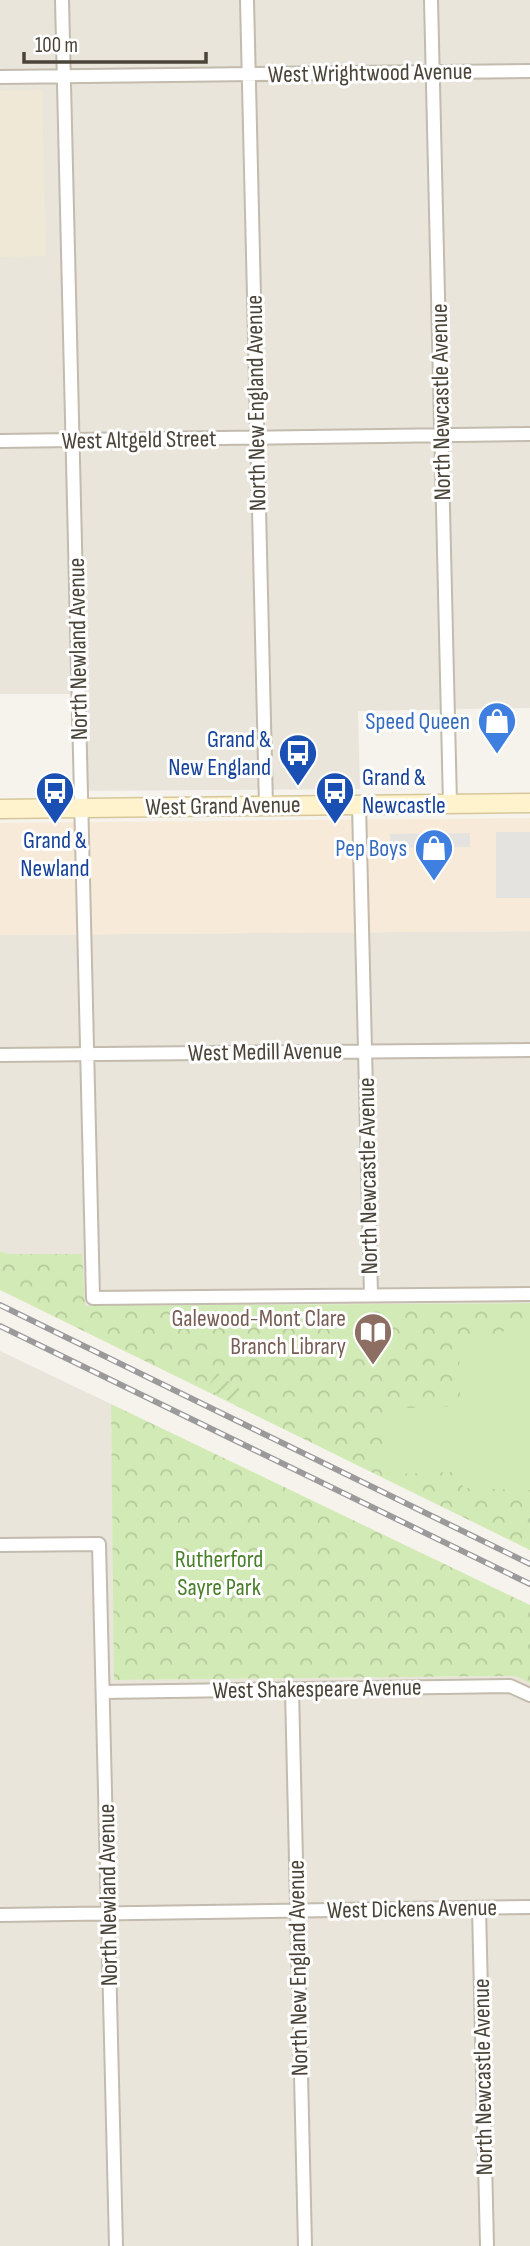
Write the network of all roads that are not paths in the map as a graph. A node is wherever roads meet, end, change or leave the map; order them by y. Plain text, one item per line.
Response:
1 (62, 0) edge
2 (247, 0) edge
3 (431, 0) edge
4 (530, 71) edge
5 (433, 72) junction
6 (248, 74) junction
7 (64, 76) junction
8 (0, 77) edge
9 (530, 434) edge
10 (441, 436) junction
11 (257, 438) junction
12 (72, 440) junction
13 (0, 441) edge
14 (530, 803) edge
15 (450, 804) junction
16 (359, 805) junction
17 (266, 806) junction
18 (81, 808) junction
19 (0, 809) edge
20 (365, 1050) junction
21 (530, 1050) edge
22 (0, 1055) edge
23 (87, 1055) junction
24 (530, 1294) edge
25 (370, 1295) junction
26 (0, 1545) edge
27 (292, 1690) junction
28 (103, 1692) junction
29 (530, 1695) edge
30 (530, 1907) edge
31 (479, 1908) junction
32 (297, 1911) junction
33 (108, 1913) junction
34 (0, 1914) edge
35 (116, 2246) edge
36 (305, 2246) edge
37 (487, 2246) edge

1 - 7 street, North Newland Avenue
2 - 6 street, North New England Avenue
3 - 5 street, North Newcastle Avenue
4 - 5 street, West Wrightwood Avenue
5 - 6 street, West Wrightwood Avenue
5 - 10 street, North Newcastle Avenue
6 - 7 street, West Wrightwood Avenue
6 - 11 street, North New England Avenue
7 - 8 street, West Wrightwood Avenue
7 - 12 street, North Newland Avenue
9 - 10 street, West Altgeld Street
10 - 11 street, West Altgeld Street
10 - 15 street, North Newcastle Avenue
11 - 12 street, West Altgeld Street
11 - 17 street, North New England Avenue
12 - 13 street, West Altgeld Street
12 - 18 street, North Newland Avenue
14 - 15 main road, West Grand Avenue
15 - 16 main road, West Grand Avenue
16 - 17 main road, West Grand Avenue
16 - 20 street, North Newcastle Avenue
17 - 18 main road, West Grand Avenue
18 - 19 main road, West Grand Avenue
18 - 23 street, North Newland Avenue
20 - 21 street, West Medill Avenue
20 - 23 street, West Medill Avenue
20 - 25 street, North Newcastle Avenue
22 - 23 street, West Medill Avenue
23 - 25 street, North Newland Avenue
24 - 25 street
26 - 28 street, North Newland Avenue
27 - 28 street, West Shakespeare Avenue
27 - 29 street, West Shakespeare Avenue
27 - 32 street, North New England Avenue
28 - 33 street, North Newland Avenue
30 - 31 street, West Dickens Avenue
31 - 32 street, West Dickens Avenue
31 - 37 street, North Newcastle Avenue
32 - 33 street, West Dickens Avenue
32 - 36 street, North New England Avenue
33 - 34 street, West Dickens Avenue
33 - 35 street, North Newland Avenue

